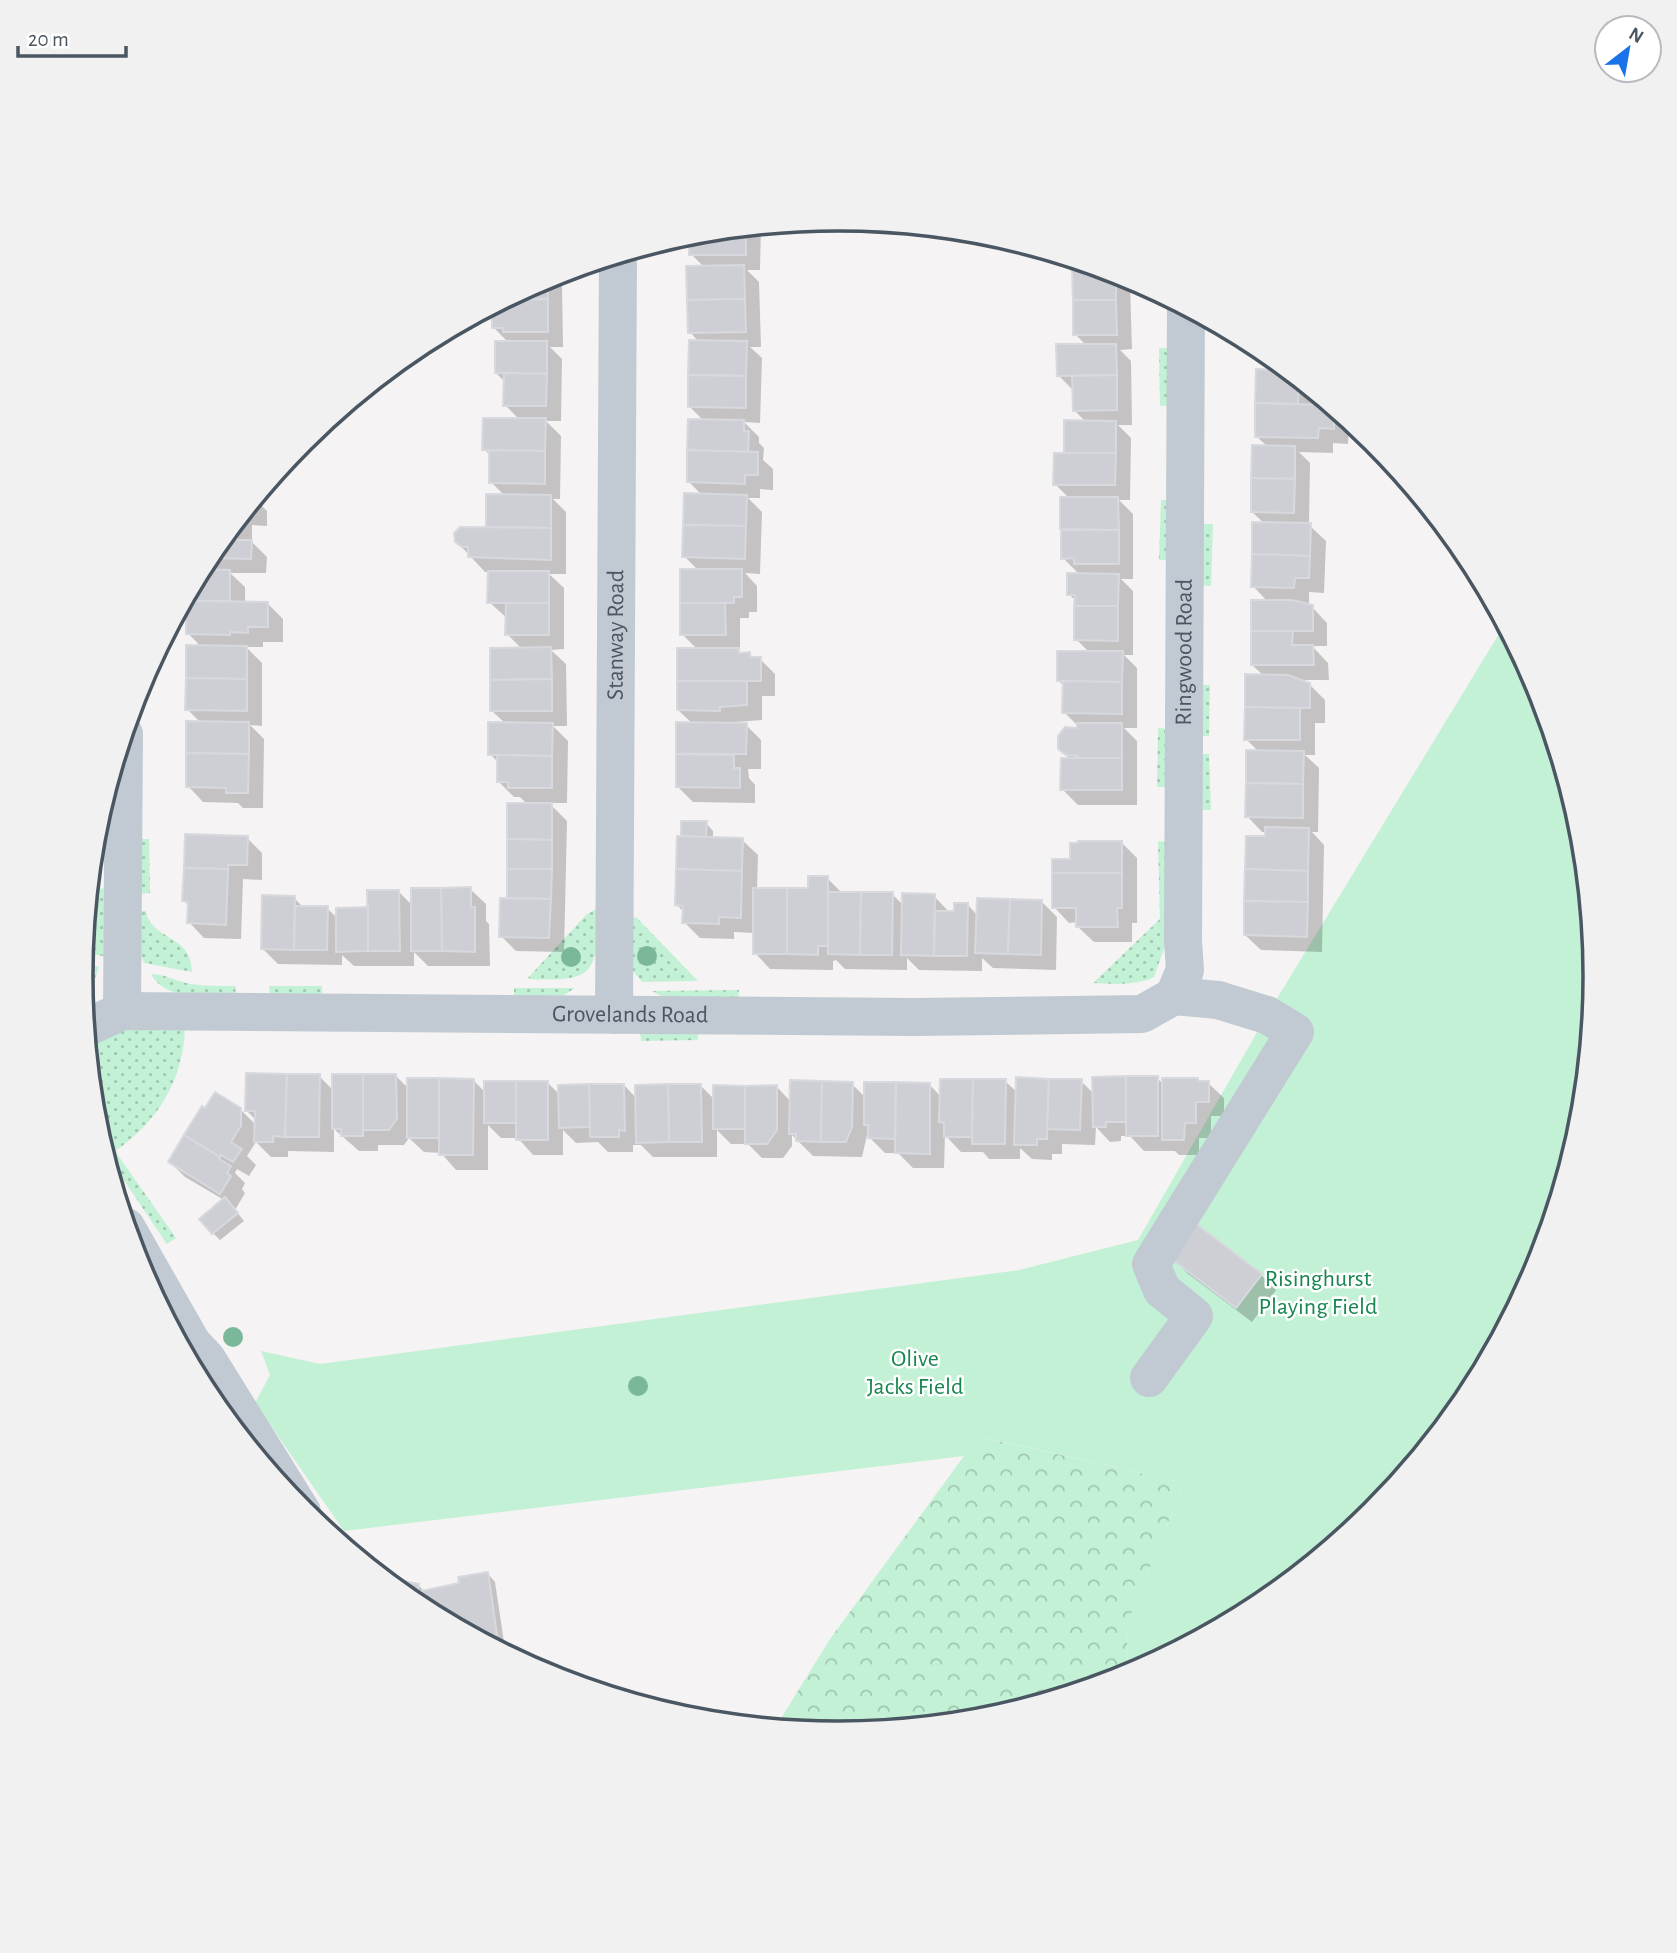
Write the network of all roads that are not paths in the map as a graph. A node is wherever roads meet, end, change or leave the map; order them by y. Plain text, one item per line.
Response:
1 (618, 264) edge
2 (1186, 318) edge
3 (124, 764) edge
4 (1174, 996) junction
5 (122, 1011) junction
6 (614, 1015) junction
7 (94, 1024) edge
8 (166, 1298) edge
9 (1149, 1378) dead end
10 (264, 1451) edge

1 - 6 street, Stanway Road
2 - 4 street, Ringwood Road
3 - 5 street
4 - 6 street, Grovelands Road
4 - 9 street
5 - 6 street, Grovelands Road
5 - 7 street, Grovelands Road
8 - 10 street

